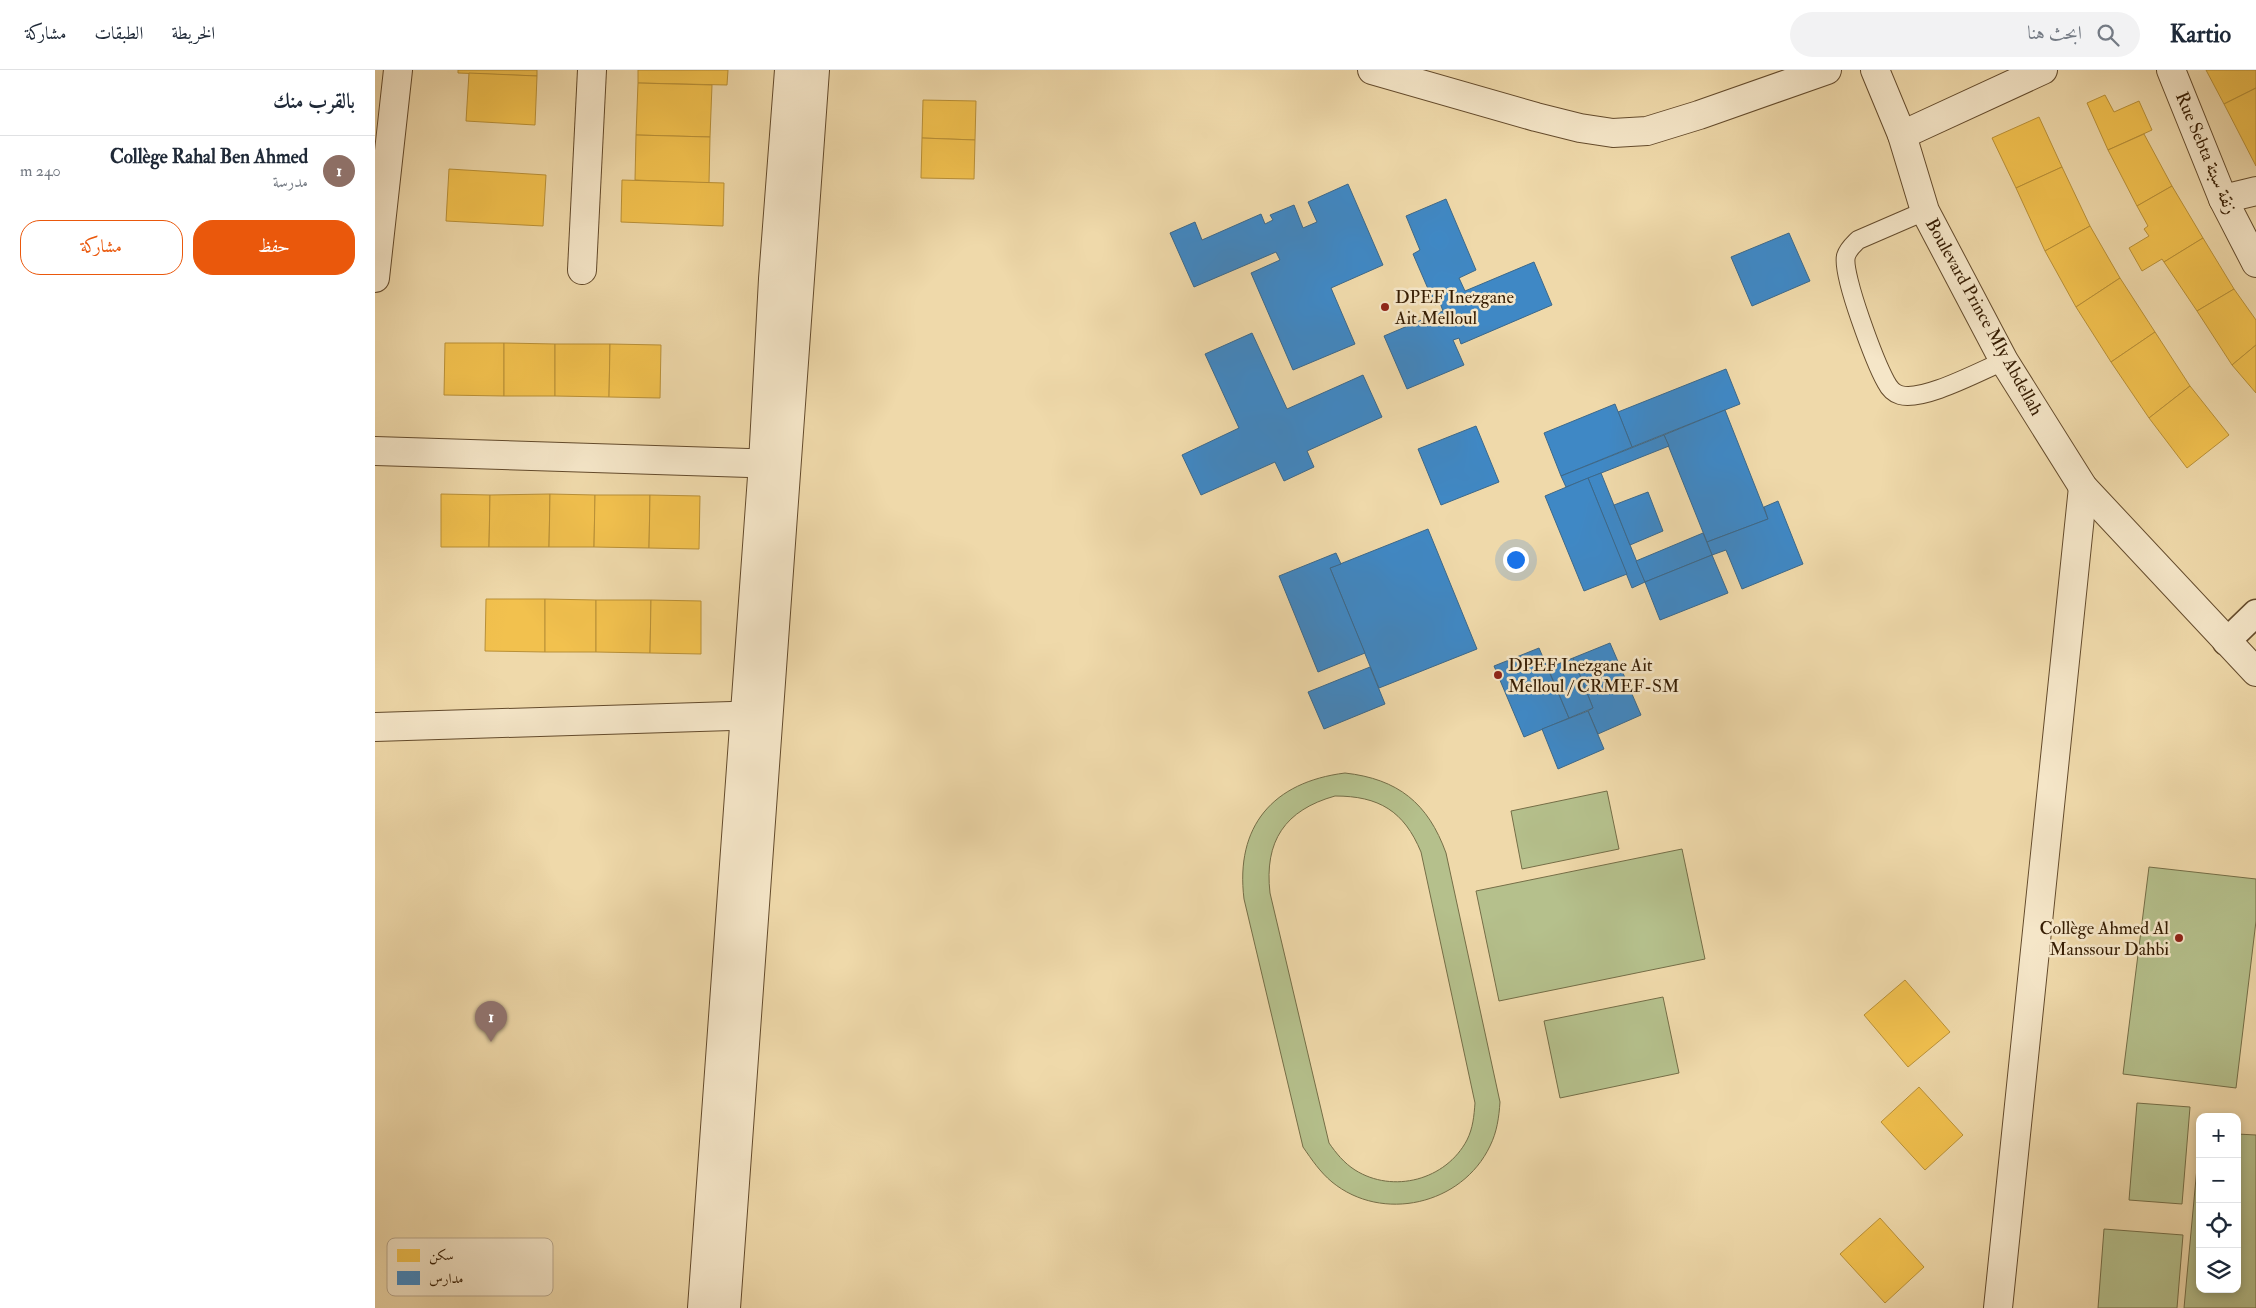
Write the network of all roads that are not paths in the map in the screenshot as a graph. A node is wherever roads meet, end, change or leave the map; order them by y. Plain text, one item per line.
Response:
1 (398, 70) edge
2 (592, 70) edge
3 (815, 70) edge
4 (1372, 70) edge
5 (1827, 70) edge
6 (1875, 70) edge
7 (2043, 70) edge
8 (2171, 70) edge
9 (797, 88) edge
10 (1902, 135) junction
11 (381, 174) edge
12 (2256, 191) edge
13 (2223, 199) junction
14 (779, 200) junction
15 (806, 203) junction
16 (1925, 211) junction
17 (2256, 263) edge
18 (582, 270) dead end
19 (375, 278) edge
20 (773, 279) junction
21 (801, 280) junction
22 (2003, 361) junction
23 (780, 380) junction
24 (375, 451) edge
25 (775, 463) junction
26 (2083, 487) junction
27 (2256, 613) edge
28 (2226, 642) junction
29 (2256, 672) edge
30 (757, 716) junction
31 (375, 727) edge
32 (703, 1308) edge
33 (726, 1308) edge
34 (1998, 1308) edge

1 - 11 street
2 - 18 street
3 - 9 street
4 - 5 street
6 - 10 street, Boulevard Prince Mly Abdellah
7 - 10 street
8 - 13 street, Rue Sebta زنقة سبتة
9 - 14 street
9 - 15 street
10 - 16 street, Boulevard Prince Mly Abdellah
11 - 19 street
12 - 13 street
13 - 17 street, Rue Sebta زنقة سبتة
14 - 15 street
14 - 20 street
15 - 21 street
16 - 22 street, Boulevard Prince Mly Abdellah
16 - 22 lane
20 - 21 street
20 - 23 street
21 - 23 street
22 - 26 street, Boulevard Prince Mly Abdellah
23 - 25 street
24 - 25 street
25 - 30 street
26 - 28 street, Boulevard Prince Mly Abdellah
26 - 34 street
27 - 28 street
28 - 29 street, Boulevard Prince Mly Abdellah
30 - 31 street
30 - 32 street
30 - 33 street

